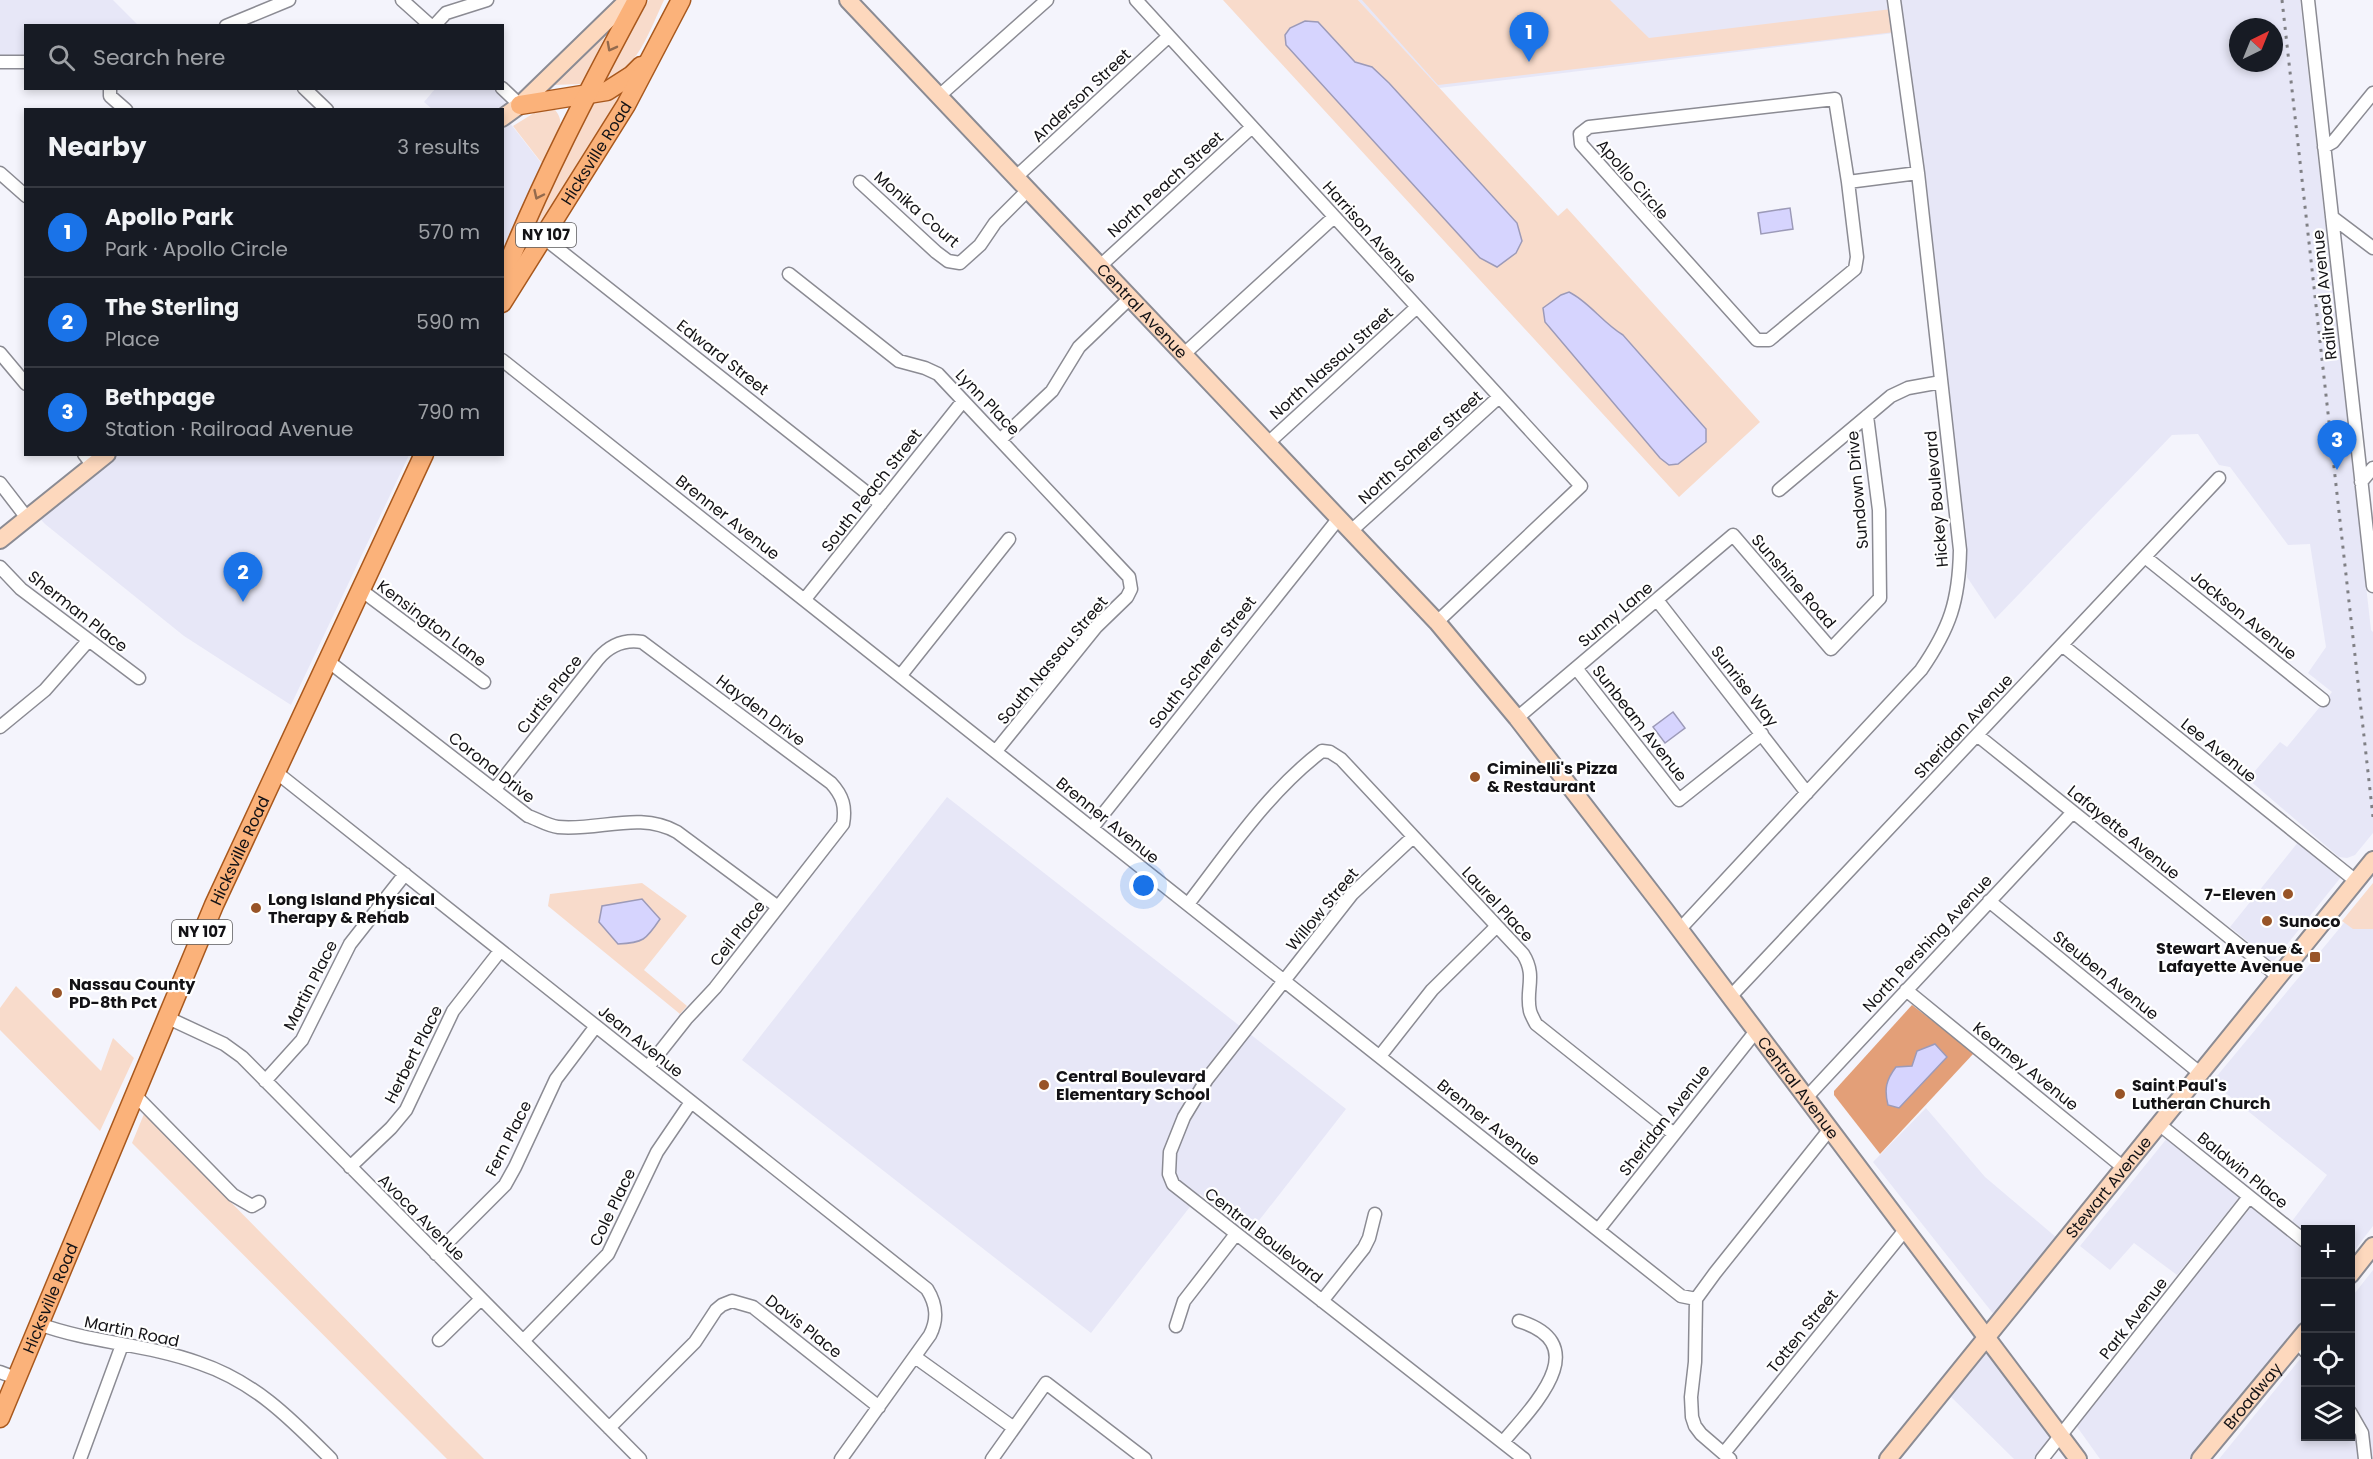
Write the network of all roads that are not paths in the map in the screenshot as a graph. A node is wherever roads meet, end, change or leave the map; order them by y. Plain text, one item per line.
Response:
1 (289, 0) edge
2 (402, 0) edge
3 (487, 0) edge
4 (628, 0) edge
5 (637, 0) edge
6 (683, 0) edge
7 (848, 0) edge
8 (1047, 0) edge
9 (1136, 0) edge
10 (1894, 0) edge
11 (2308, 0) edge
12 (234, 24) edge
13 (430, 24) edge
14 (434, 24) edge
15 (1169, 36) junction
16 (653, 54) junction
17 (0, 62) edge
18 (24, 62) edge
19 (110, 90) edge
20 (306, 90) edge
21 (504, 90) edge
22 (2373, 93) edge
23 (586, 95) junction
24 (939, 96) junction
25 (543, 101) junction
26 (520, 105) junction
27 (124, 108) edge
28 (325, 108) edge
29 (504, 117) edge
30 (1252, 127) junction
31 (563, 142) junction
32 (2324, 147) junction
33 (0, 173) edge
34 (1917, 173) junction
35 (860, 182) dead end
36 (1848, 182) junction
37 (1022, 183) junction
38 (24, 194) edge
39 (1334, 217) junction
40 (2332, 217) junction
41 (544, 238) junction
42 (2373, 248) edge
43 (1100, 266) junction
44 (504, 274) edge
45 (789, 274) dead end
46 (1130, 298) junction
47 (504, 300) edge
48 (1417, 308) junction
49 (0, 353) edge
50 (1184, 354) junction
51 (504, 362) edge
52 (24, 382) edge
53 (1941, 382) junction
54 (1499, 397) junction
55 (963, 400) junction
56 (1867, 416) junction
57 (1001, 439) junction
58 (1268, 443) junction
59 (423, 456) edge
60 (88, 460) edge
61 (2373, 468) edge
62 (2219, 478) dead end
63 (2361, 482) junction
64 (0, 483) edge
65 (1779, 490) dead end
66 (881, 504) junction
67 (27, 518) junction
68 (1339, 518) junction
69 (1357, 527) junction
70 (1733, 535) joint
71 (1009, 538) dead end
72 (0, 540) edge
73 (2145, 556) junction
74 (0, 567) edge
75 (2373, 586) edge
76 (1131, 589) joint
77 (361, 590) junction
78 (805, 599) junction
79 (1657, 600) junction
80 (1437, 622) junction
81 (88, 641) junction
82 (642, 642) joint
83 (2062, 645) junction
84 (1831, 649) joint
85 (327, 661) junction
86 (1576, 668) junction
87 (901, 675) junction
88 (139, 678) dead end
89 (484, 682) dead end
90 (2323, 700) dead end
91 (1517, 718) junction
92 (0, 728) edge
93 (1762, 734) junction
94 (1977, 735) junction
95 (996, 751) junction
96 (276, 772) junction
97 (495, 789) junction
98 (1807, 793) junction
99 (2073, 812) junction
100 (845, 816) joint
101 (1092, 828) junction
102 (1413, 837) junction
103 (2373, 860) edge
104 (405, 874) junction
105 (2356, 880) junction
106 (1989, 901) junction
107 (1188, 904) junction
108 (778, 907) junction
109 (1496, 927) junction
110 (1680, 929) junction
111 (500, 951) junction
112 (2279, 977) junction
113 (1284, 980) junction
114 (1906, 990) junction
115 (1731, 997) junction
116 (166, 1017) junction
117 (596, 1026) junction
118 (1756, 1031) junction
119 (1380, 1056) junction
120 (648, 1067) junction
121 (2201, 1074) junction
122 (265, 1081) junction
123 (134, 1094) junction
124 (1806, 1098) junction
125 (691, 1102) junction
126 (2160, 1125) junction
127 (1830, 1129) junction
128 (1674, 1134) junction
129 (350, 1167) junction
130 (2124, 1168) junction
131 (2249, 1197) junction
132 (259, 1202) dead end
133 (1375, 1214) dead end
134 (1598, 1230) junction
135 (1905, 1230) junction
136 (1236, 1234) junction
137 (2301, 1238) edge
138 (2373, 1246) edge
139 (436, 1254) junction
140 (2355, 1269) edge
141 (1696, 1299) junction
142 (480, 1300) junction
143 (1322, 1301) junction
144 (1520, 1321) dead end
145 (39, 1324) junction
146 (1176, 1326) dead end
147 (1988, 1338) junction
148 (439, 1340) dead end
149 (523, 1341) junction
150 (2301, 1343) edge
151 (122, 1346) junction
152 (915, 1358) junction
153 (8, 1375) edge
154 (879, 1407) junction
155 (0, 1418) edge
156 (2355, 1420) edge
157 (609, 1428) junction
158 (1014, 1428) junction
159 (2061, 1436) junction
160 (1503, 1442) junction
161 (1727, 1456) edge
162 (80, 1459) edge
163 (331, 1459) edge
164 (640, 1459) edge
165 (841, 1459) edge
166 (992, 1459) edge
167 (1145, 1459) edge
168 (1524, 1459) edge
169 (1888, 1459) edge
170 (2042, 1459) edge
171 (2078, 1459) edge
172 (2200, 1459) edge
173 (2365, 1459) edge

1 - 12 street
2 - 13 street
3 - 14 street
4 - 26 main road
5 -> 23 main road, Hicksville Road / NY 107
6 - 16 main road, Hicksville Road
7 - 24 main road, Central Avenue
8 - 24 street
9 - 15 street, Harrison Avenue
10 - 34 street, Hickey Boulevard
11 - 32 street, Railroad Avenue
15 - 30 street, Harrison Avenue
15 - 37 street, Anderson Street
16 - 23 main road
16 - 41 main road, Hicksville Road / NY 107
17 - 18 street
19 - 27 street
20 - 28 street
21 - 26 street
22 - 32 street
23 - 25 main road
23 - 31 main road, Hicksville Road / NY 107
24 - 37 main road, Central Avenue
25 - 26 main road
25 - 31 main road
26 - 29 main road
30 - 39 street, Harrison Avenue
30 - 43 street, North Peach Street
31 -> 44 main road, Hicksville Road / NY 107
32 - 40 street, Railroad Avenue
33 - 38 street
34 - 36 street
34 - 53 street, Hickey Boulevard
35 - 37 street, Monika Court
36 - 36 street, Apollo Circle
37 - 43 main road, Central Avenue
39 - 48 street, Harrison Avenue
39 - 50 street
40 - 42 street
40 - 63 street, Railroad Avenue
41 - 47 main road, Hicksville Road / NY 107
41 - 66 street, Edward Street
43 - 46 main road, Central Avenue
45 - 55 street, Lynn Place
46 - 50 main road, Central Avenue
46 - 57 street
48 - 54 street, Harrison Avenue
48 - 58 street, North Nassau Street
49 - 52 street
50 - 58 main road, Central Avenue
51 - 78 street, Brenner Avenue
53 - 56 street
53 - 98 street, Hickey Boulevard
54 - 69 street, North Scherer Street
54 - 80 street, Harrison Avenue
55 - 57 street, Lynn Place
55 - 66 street, South Peach Street
56 - 65 street
56 - 84 street, Sundown Drive
57 - 76 street, Lynn Place
58 - 68 main road, Central Avenue
59 - 77 main road, Hicksville Road / NY 107
60 - 67 main road
61 - 63 street
62 - 73 street, Sheridan Avenue
63 - 75 street, Railroad Avenue
64 - 67 street
66 - 78 street, South Peach Street
67 - 72 main road
68 - 69 main road, Central Avenue
68 - 101 street, South Scherer Street
69 - 80 main road, Central Avenue
70 - 79 street, Sunny Lane
70 - 84 street, Sunshine Road
71 - 87 street
73 - 83 street, Sheridan Avenue
73 - 90 street, Jackson Avenue
74 - 81 street, Sherman Place
76 - 95 street, South Nassau Street
77 - 85 main road, Hicksville Road / NY 107
77 - 89 street, Kensington Lane
78 - 87 street, Brenner Avenue
79 - 86 street, Sunny Lane
79 - 93 street, Sunrise Way
80 - 91 main road, Central Avenue
81 - 88 street, Sherman Place
81 - 92 street
82 - 97 street, Curtis Place
82 - 100 street, Hayden Drive
83 - 94 street, Sheridan Avenue
83 - 105 street, Lee Avenue
85 - 96 main road, Hicksville Road / NY 107
85 - 97 street, Corona Drive
86 - 91 street, Sunny Lane
86 - 93 street, Sunbeam Avenue
87 - 95 street, Brenner Avenue
91 - 110 main road, Central Avenue
93 - 98 street, Sunrise Way
94 - 99 street, Lafayette Avenue
94 - 115 street, Sheridan Avenue
95 - 101 street, Brenner Avenue
96 - 104 street, Jean Avenue
96 - 116 main road, Hicksville Road / NY 107
97 - 108 street, Corona Drive
98 - 110 street, Hickey Boulevard
99 - 106 street, North Pershing Avenue
99 - 112 street, Lafayette Avenue
100 - 108 street, Ceil Place
101 - 107 street, Brenner Avenue
102 - 107 street, Laurel Place
102 - 109 street, Laurel Place
102 - 113 street, Willow Street
103 - 105 main road, Stewart Avenue
104 - 111 street, Jean Avenue
104 - 122 street, Martin Place
105 - 112 main road, Stewart Avenue
106 - 114 street, North Pershing Avenue
106 - 121 street, Steuben Avenue
107 - 113 street, Brenner Avenue
108 - 120 street, Ceil Place
109 - 119 street
109 - 128 street, Laurel Place
110 - 115 main road, Central Avenue
111 - 117 street, Jean Avenue
111 - 129 street, Herbert Place
112 - 121 main road, Stewart Avenue
113 - 119 street, Brenner Avenue
113 - 136 street, Central Boulevard
114 - 124 street, North Pershing Avenue
114 - 130 street, Kearney Avenue
115 - 118 main road, Central Avenue
116 - 122 street, Avoca Avenue
116 - 123 main road, Hicksville Road / NY 107
117 - 120 street, Jean Avenue
117 - 139 street, Fern Place
118 - 124 main road, Central Avenue
118 - 128 street, Sheridan Avenue
119 - 134 street, Brenner Avenue
120 - 125 street, Jean Avenue
121 - 126 main road, Stewart Avenue
122 - 129 street, Avoca Avenue
123 - 132 street
123 - 145 main road, Hicksville Road / NY 107
124 - 127 main road, Central Avenue
125 - 149 street, Cole Place
125 - 152 street, Jean Avenue
126 - 130 main road, Stewart Avenue
126 - 131 street, Baldwin Place
127 - 135 main road, Central Avenue
127 - 141 street
128 - 134 street, Sheridan Avenue
129 - 139 street, Avoca Avenue
130 - 147 main road, Stewart Avenue
131 - 137 street, Baldwin Place
131 - 159 street, Park Avenue
133 - 143 street
134 - 141 street, Brenner Avenue
135 - 147 main road, Central Avenue
135 - 161 street, Totten Street
136 - 143 street, Central Boulevard
136 - 146 street
138 - 140 main road
139 - 142 street, Avoca Avenue
141 - 161 street
142 - 148 street
142 - 149 street, Avoca Avenue
143 - 160 street, Central Boulevard
144 - 160 street
145 - 151 street, Martin Road
145 - 153 main road, Hicksville Road / NY 107
147 - 159 main road, Central Avenue
147 - 169 main road, Stewart Avenue
149 - 157 street, Avoca Avenue
150 - 172 main road, Broadway
151 - 162 street
151 - 163 street, Martin Road
152 - 154 street
152 - 158 street
153 - 155 main road, Hicksville Road / NY 107
154 - 157 street, Davis Place
154 - 165 street
156 - 173 street
157 - 164 street, Avoca Avenue
158 - 166 street
158 - 167 street
159 - 170 street, Park Avenue
159 - 171 main road, Central Avenue
160 - 168 street, Central Boulevard

